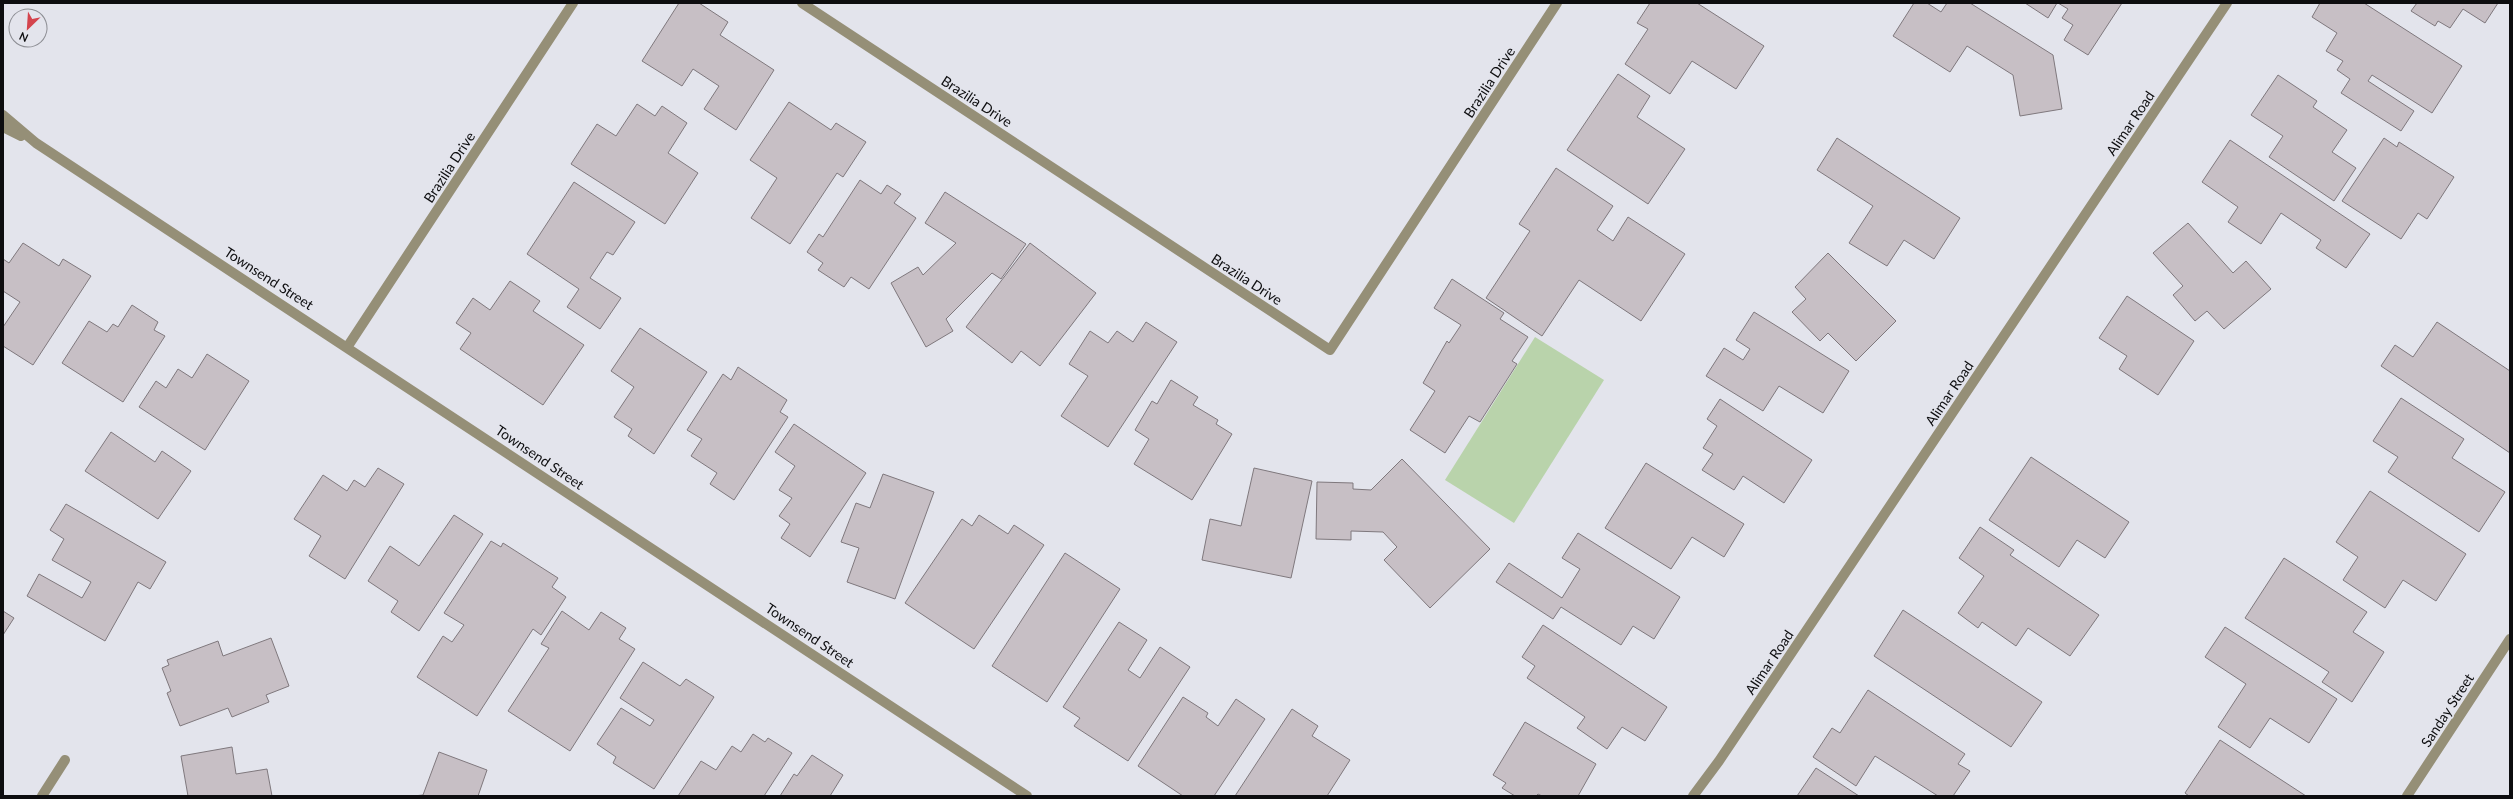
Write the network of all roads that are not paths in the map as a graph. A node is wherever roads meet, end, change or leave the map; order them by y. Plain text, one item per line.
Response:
1 (573, 3) edge
2 (802, 3) edge
3 (1557, 3) edge
4 (2227, 3) edge
5 (3, 115) edge
6 (3, 127) edge
7 (36, 142) junction
8 (348, 346) junction
9 (2510, 639) edge
10 (65, 760) dead end
11 (42, 796) edge
12 (1027, 796) edge
13 (1693, 796) edge
14 (2407, 796) edge

1 - 8 street, Brazilia Drive
2 - 3 street, Brazilia Drive
4 - 13 street, Alimar Road
5 - 7 street, Townsend Street
6 - 7 street, Townsend Street
7 - 8 street, Townsend Street
8 - 12 street, Townsend Street
9 - 14 street, Sanday Street
10 - 11 street

